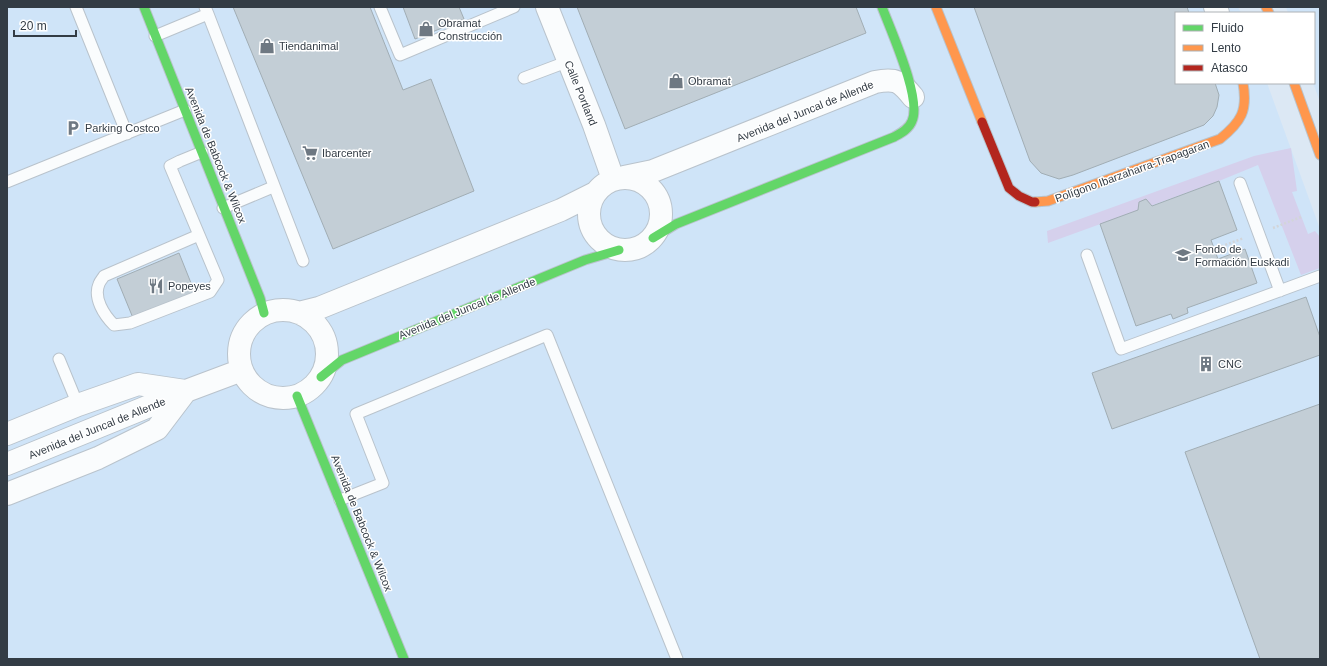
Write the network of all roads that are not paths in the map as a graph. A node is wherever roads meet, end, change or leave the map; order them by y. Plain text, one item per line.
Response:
1 (76, 7) edge
2 (144, 7) edge
3 (380, 7) edge
4 (514, 7) edge
5 (547, 7) edge
6 (882, 7) edge
7 (936, 7) edge
8 (207, 11) edge
9 (155, 36) junction
10 (569, 61) junction
11 (524, 78) dead end
12 (1243, 84) edge
13 (1294, 84) edge
14 (913, 97) junction
15 (185, 110) junction
16 (127, 134) junction
17 (202, 152) junction
18 (1320, 155) edge
19 (619, 178) junction
20 (7, 182) edge
21 (1240, 183) dead end
22 (273, 187) junction
23 (595, 193) junction
24 (223, 208) junction
25 (199, 235) junction
26 (653, 238) junction
27 (619, 250) junction
28 (1087, 255) dead end
29 (302, 261) dead end
30 (1320, 276) edge
31 (1280, 291) junction
32 (264, 313) junction
33 (299, 313) junction
34 (60, 359) dead end
35 (242, 370) junction
36 (321, 377) junction
37 (186, 391) junction
38 (297, 396) junction
39 (78, 405) junction
40 (7, 434) edge
41 (7, 464) edge
42 (7, 494) edge
43 (340, 500) junction
44 (404, 659) edge
45 (677, 659) edge

1 - 16 lane
2 - 9 street, Avenida de Babcock & Wilcox
3 - 4 lane
5 - 10 street, Calle Portland
6 - 14 street
7 - 12 street, Polígono Ibarzaharra-Trapagaran
8 - 9 lane
8 - 22 lane
9 - 15 street, Avenida de Babcock & Wilcox
10 - 11 lane
10 - 19 street, Calle Portland
13 - 18 street
14 - 19 street, Avenida del Juncal de Allende
14 - 26 street
15 - 16 lane
15 - 17 street, Avenida de Babcock & Wilcox
16 - 20 lane
17 - 24 street, Avenida de Babcock & Wilcox
17 - 25 lane
19 - 23 street
19 - 26 street
21 - 31 lane
22 - 24 lane
22 - 29 lane
23 - 27 street
23 - 33 street
24 - 32 street, Avenida de Babcock & Wilcox
25 - 25 lane
26 - 27 street
27 - 36 street, Avenida del Juncal de Allende
28 - 31 lane
30 - 31 lane
32 - 33 street
32 - 35 street
33 - 36 street
34 - 39 lane
35 - 37 street, Avenida del Juncal de Allende
35 - 38 street
36 - 38 street
37 - 39 street, Avenida del Juncal de Allende
37 - 41 street, Avenida del Juncal de Allende
37 - 42 street, Avenida del Juncal de Allende
38 - 43 street, Avenida de Babcock & Wilcox
39 - 40 street, Avenida del Juncal de Allende
43 - 44 street, Avenida de Babcock & Wilcox
43 - 45 lane

